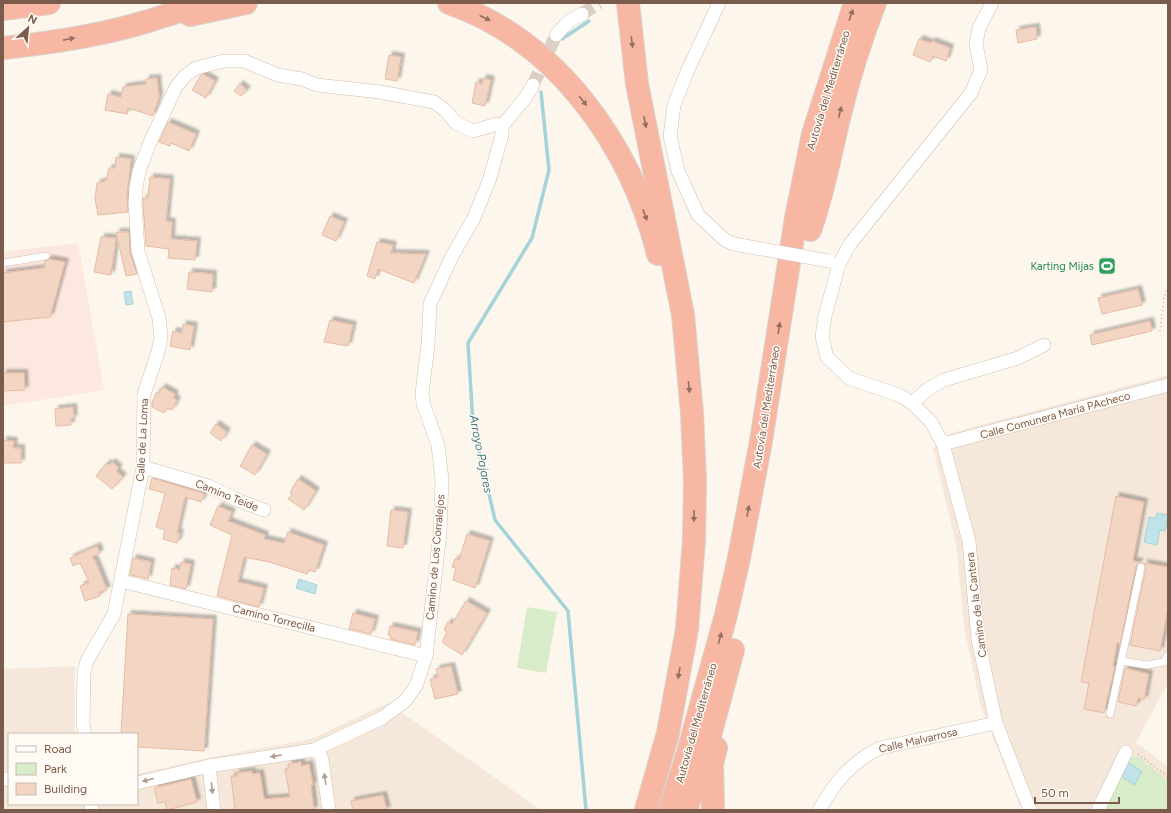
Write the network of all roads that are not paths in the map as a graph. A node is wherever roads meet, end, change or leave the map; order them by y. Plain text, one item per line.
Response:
1 (49, 3) edge
2 (206, 3) edge
3 (246, 3) edge
4 (449, 3) edge
5 (628, 3) edge
6 (719, 3) edge
7 (855, 3) edge
8 (875, 3) edge
9 (992, 3) edge
10 (3, 9) edge
11 (582, 14) tunnel mouth
12 (144, 22) junction
13 (556, 35) tunnel mouth
14 (3, 48) edge
15 (533, 85) tunnel mouth
16 (823, 106) junction
17 (502, 126) junction
18 (810, 230) junction
19 (46, 256) dead end
20 (834, 262) junction
21 (3, 263) edge
22 (1044, 345) dead end
23 (684, 348) junction
24 (1168, 385) edge
25 (912, 403) junction
26 (943, 444) junction
27 (143, 467) junction
28 (264, 510) dead end
29 (1141, 567) dead end
30 (121, 581) junction
31 (1168, 655) edge
32 (426, 656) junction
33 (1121, 661) junction
34 (722, 692) junction
35 (1110, 714) dead end
36 (996, 723) junction
37 (85, 733) edge
38 (314, 750) junction
39 (1126, 752) road end
40 (209, 766) junction
41 (138, 783) edge
42 (214, 810) edge
43 (330, 810) edge
44 (646, 810) edge
45 (670, 810) edge
46 (686, 810) edge
47 (713, 810) edge
48 (819, 810) edge
49 (1030, 810) edge
50 (1098, 810) edge

1 - 10 highway
2 - 12 highway
3 - 12 highway
4 -> 23 highway
5 -> 23 highway
6 - 20 street, bridge
16 -> 7 highway, Autovía del Mediterráneo
18 -> 8 highway
9 - 20 street, Camino de la Cantera
11 - 13 street
14 -> 12 highway
15 - 17 street
16 - 18 highway
45 -> 16 highway, Autovía del Mediterráneo
17 - 27 street, Calle de La Loma
17 - 32 street, Camino de Los Corralejos
18 - 34 highway
19 - 21 lane
20 - 25 street, Camino de la Cantera
22 - 25 street
23 -> 44 highway
24 - 26 street, Calle Comunera María PAcheco
25 - 26 street, Camino de la Cantera
26 - 36 street, Camino de la Cantera
27 - 28 street, Camino Teide
27 - 30 street, Calle de La Loma
29 - 33 lane
30 - 32 street, Camino Torrecilla
30 - 37 street, Calle de La Loma
31 - 33 lane
32 - 38 street, Camino de Los Corralejos
33 - 35 lane
34 - 46 highway
34 - 47 highway
36 - 48 street, Calle Malvarrosa
36 - 49 street, Camino de la Cantera
38 -> 40 street, Camino de Los Corralejos
43 -> 38 street
39 - 50 street
40 -> 41 street, Camino de Los Corralejos
40 -> 42 street

